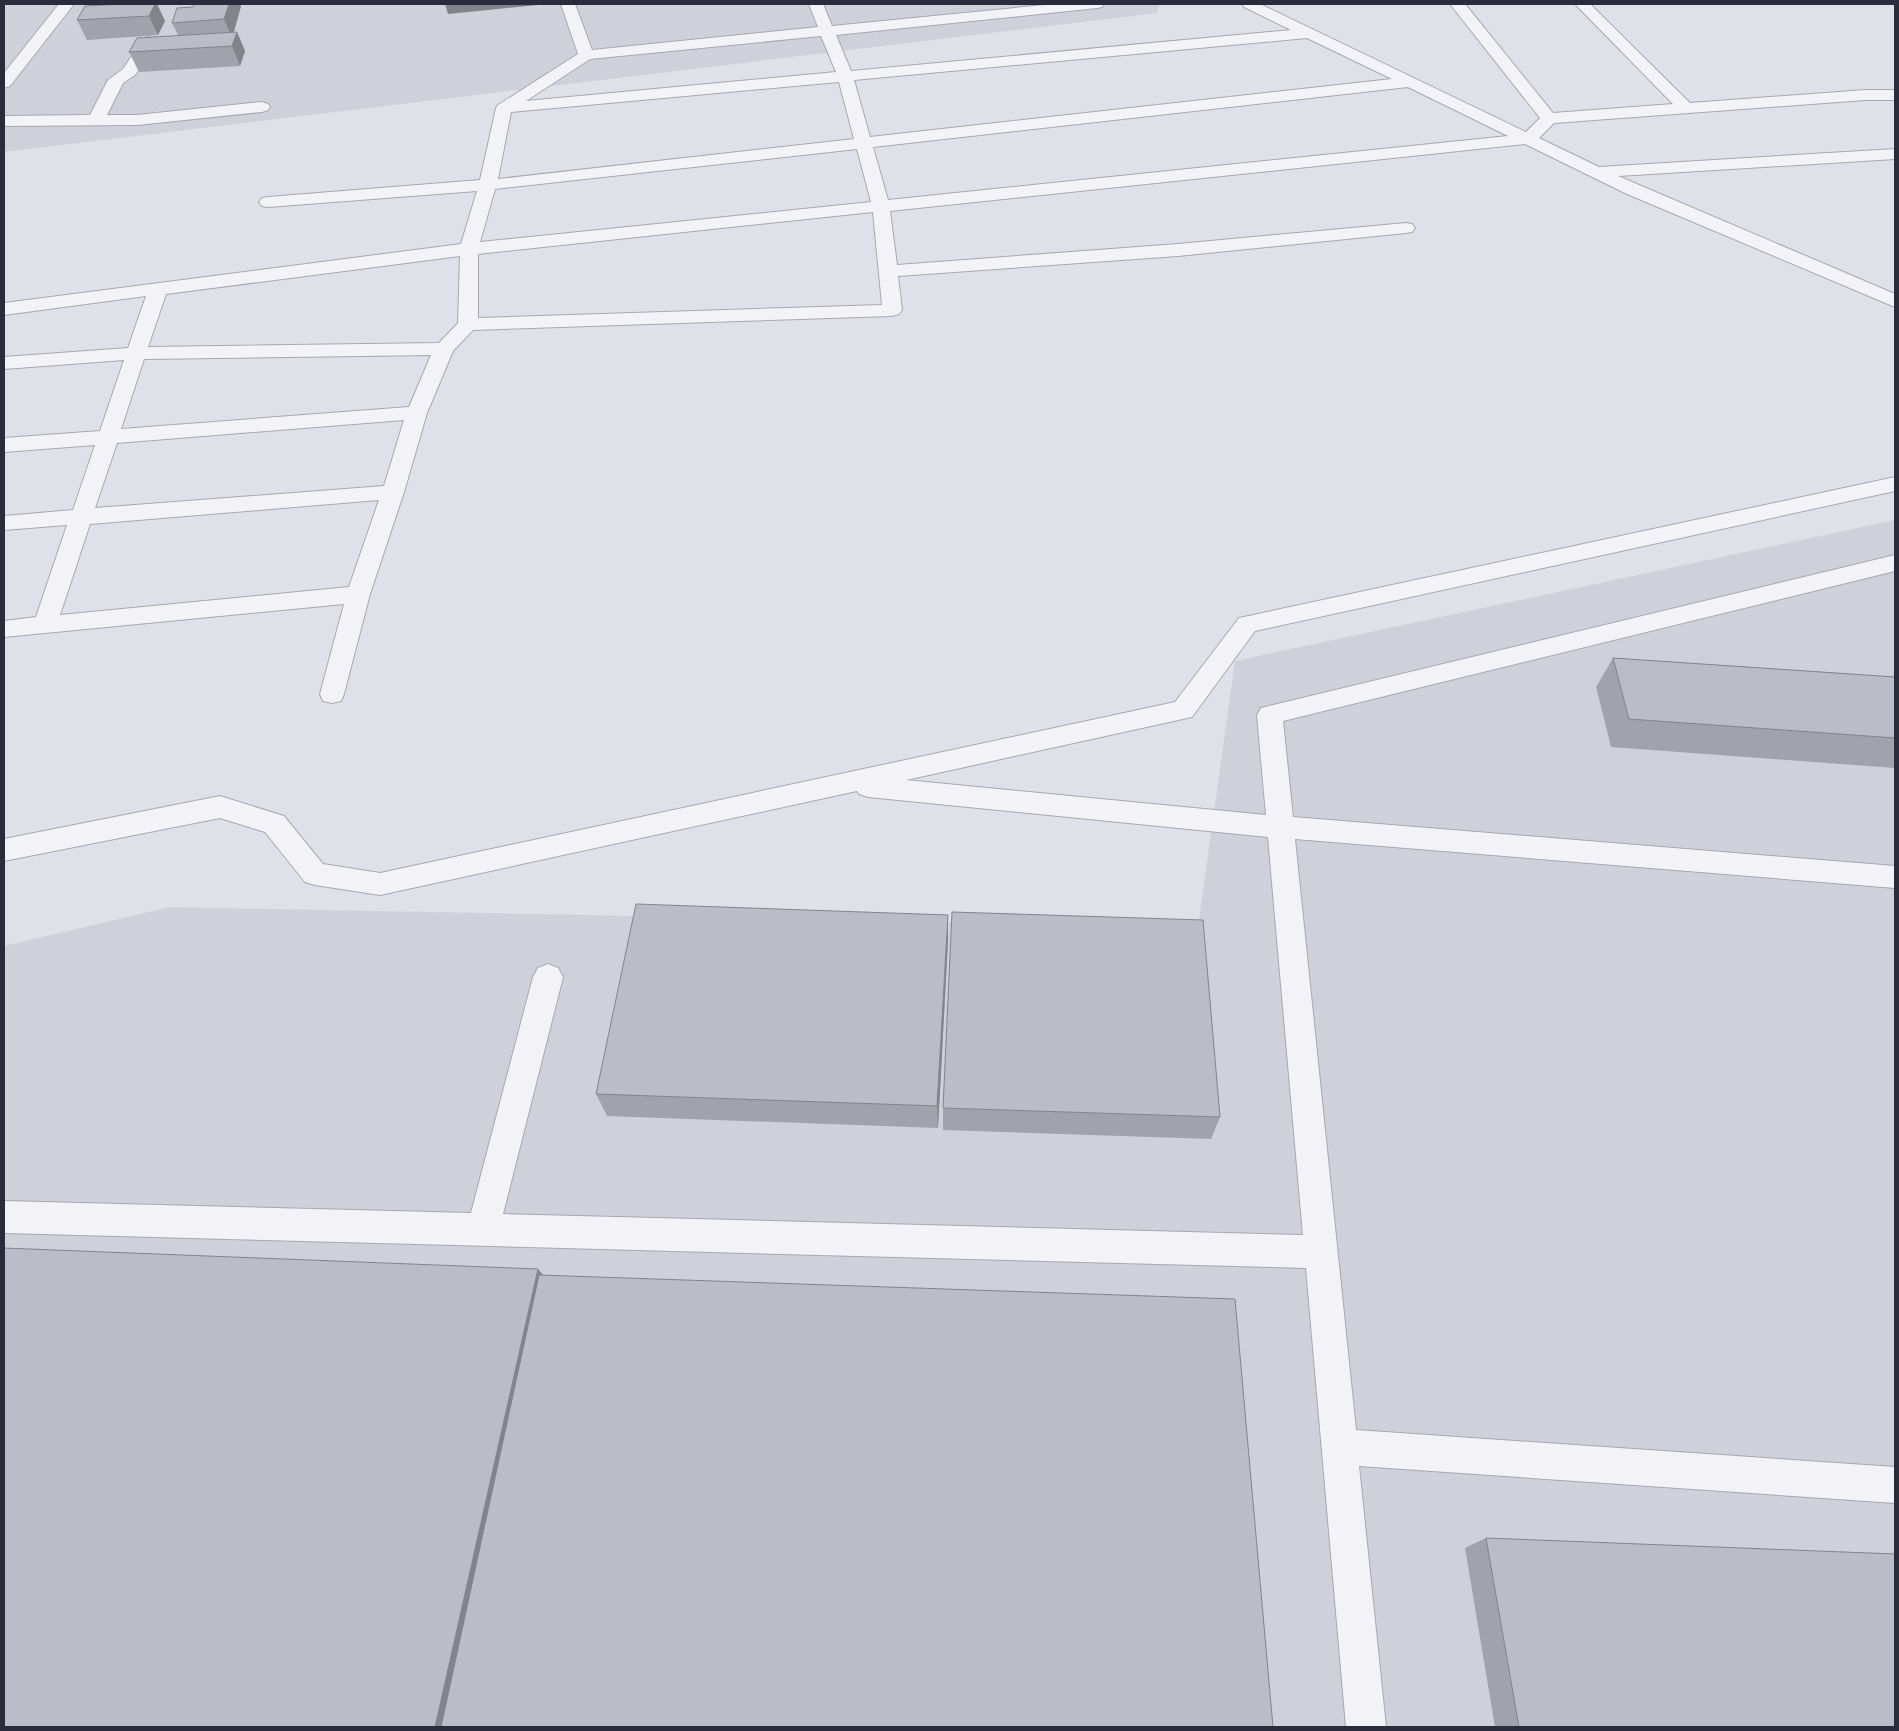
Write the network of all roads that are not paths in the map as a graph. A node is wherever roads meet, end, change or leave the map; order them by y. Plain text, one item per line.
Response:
1 (67, 4) edge
2 (568, 4) edge
3 (816, 4) edge
4 (1097, 4) edge
5 (1249, 4) edge
6 (1457, 4) edge
7 (1582, 4) edge
8 (826, 31) junction
9 (1310, 33) junction
10 (148, 42) edge
11 (586, 55) junction
12 (845, 76) junction
13 (1411, 82) junction
14 (4, 83) edge
15 (1895, 95) edge
16 (262, 107) dead end
17 (504, 108) junction
18 (1686, 108) junction
19 (1549, 118) junction
20 (96, 120) junction
21 (4, 121) edge
22 (1528, 139) junction
23 (864, 143) junction
24 (1895, 154) edge
25 (1595, 172) junction
26 (488, 184) junction
27 (268, 202) dead end
28 (881, 206) junction
29 (1406, 228) dead end
30 (469, 249) junction
31 (888, 271) junction
32 (158, 289) junction
33 (1895, 301) edge
34 (4, 309) edge
35 (468, 324) junction
36 (444, 348) junction
37 (136, 353) junction
38 (4, 363) edge
39 (417, 413) junction
40 (108, 437) junction
41 (4, 445) edge
42 (1895, 484) edge
43 (393, 492) junction
44 (81, 517) junction
45 (4, 523) edge
46 (1895, 563) edge
47 (358, 594) junction
48 (45, 625) junction
49 (4, 629) edge
50 (332, 694) dead end
51 (842, 784) junction
52 (1280, 827) junction
53 (4, 850) edge
54 (1895, 878) edge
55 (548, 977) dead end
56 (4, 1217) edge
57 (483, 1230) junction
58 (1322, 1252) junction
59 (1340, 1447) junction
60 (1895, 1485) edge
61 (1366, 1727) edge

1 - 14 street
2 - 11 street
3 - 8 street
4 - 8 street
5 - 9 street
6 - 19 street
7 - 18 street
8 - 11 street
8 - 12 street
9 - 12 street
9 - 13 street
10 - 20 street
11 - 17 street
12 - 17 street
12 - 23 street
13 - 22 street
13 - 23 street
15 - 18 street
16 - 20 street
17 - 26 street
18 - 19 street
19 - 22 street
20 - 21 street
22 - 25 street
22 - 28 street
23 - 26 street
23 - 28 street
24 - 25 street
25 - 33 street
26 - 27 street
26 - 30 street
28 - 30 street
28 - 31 street
29 - 31 street
30 - 32 street
30 - 35 street
31 - 35 street
32 - 34 street
32 - 37 street
35 - 36 street
36 - 37 street
36 - 39 street
37 - 38 street
37 - 40 street
39 - 40 street
39 - 43 street
40 - 41 street
40 - 44 street
42 - 51 street
43 - 44 street
43 - 47 street
44 - 45 street
44 - 48 street
46 - 52 street
47 - 48 street
47 - 50 street
48 - 49 street
51 - 52 street
51 - 53 street
52 - 54 street
52 - 58 street
55 - 57 street
56 - 57 street
57 - 58 street
58 - 59 street
59 - 60 street
59 - 61 street

